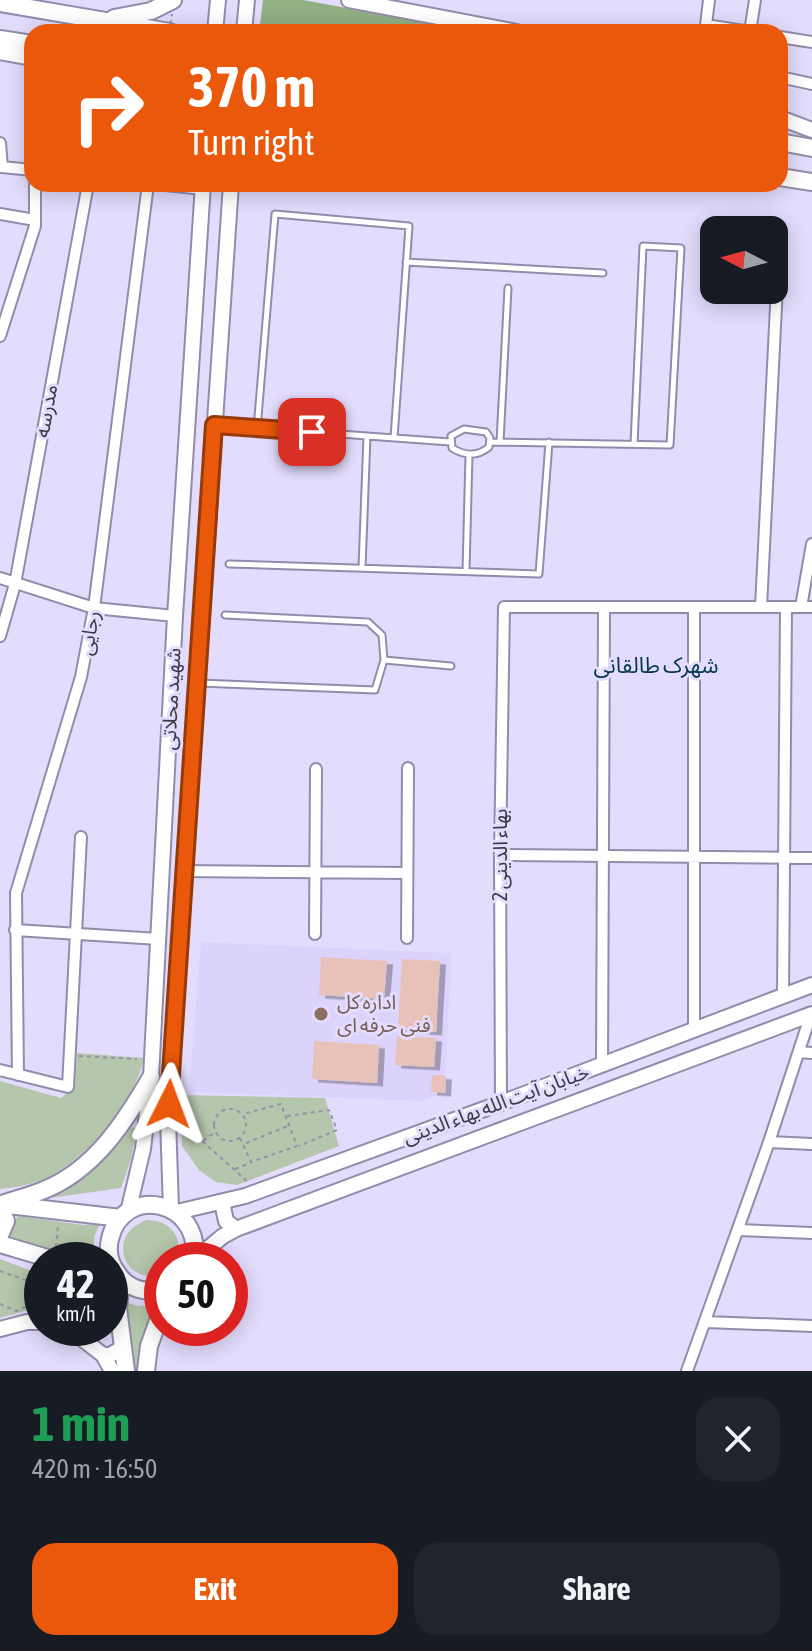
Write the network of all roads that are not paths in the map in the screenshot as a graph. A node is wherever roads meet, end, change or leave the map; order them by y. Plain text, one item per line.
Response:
1 (218, 0) edge
2 (247, 0) edge
3 (349, 0) edge
4 (709, 0) edge
5 (755, 0) edge
6 (0, 3) edge
7 (172, 7) edge
8 (96, 20) junction
9 (121, 24) edge
10 (216, 24) edge
11 (245, 24) edge
12 (475, 24) edge
13 (706, 24) edge
14 (751, 24) edge
15 (788, 38) edge
16 (0, 39) edge
17 (812, 42) edge
18 (24, 43) edge
19 (0, 51) edge
20 (24, 56) edge
21 (788, 79) edge
22 (812, 84) edge
23 (788, 121) edge
24 (812, 130) edge
25 (788, 144) edge
26 (0, 146) edge
27 (812, 148) edge
28 (24, 169) edge
29 (788, 178) edge
30 (812, 182) edge
31 (35, 192) edge
32 (87, 192) edge
33 (147, 192) edge
34 (203, 192) edge
35 (230, 192) edge
36 (0, 214) edge
37 (35, 220) junction
38 (406, 262) junction
39 (603, 273) dead end
40 (508, 288) dead end
41 (776, 304) edge
42 (0, 336) edge
43 (214, 425) junction
44 (257, 429) junction
45 (367, 436) junction
46 (394, 438) junction
47 (450, 442) junction
48 (490, 442) junction
49 (500, 442) junction
50 (549, 442) junction
51 (634, 444) junction
52 (469, 455) junction
53 (812, 544) edge
54 (229, 564) dead end
55 (362, 568) junction
56 (466, 571) junction
57 (0, 578) edge
58 (15, 584) junction
59 (604, 607) junction
60 (694, 607) junction
61 (761, 607) junction
62 (786, 607) junction
63 (807, 607) edge
64 (94, 608) junction
65 (225, 615) dead end
66 (175, 616) junction
67 (0, 636) edge
68 (384, 660) junction
69 (451, 666) dead end
70 (198, 683) junction
71 (408, 768) dead end
72 (316, 769) dead end
73 (81, 837) dead end
74 (500, 855) junction
75 (604, 856) junction
76 (694, 857) junction
77 (784, 857) junction
78 (812, 858) edge
79 (184, 871) junction
80 (316, 873) junction
81 (406, 873) junction
82 (15, 930) junction
83 (77, 933) junction
84 (315, 934) dead end
85 (407, 938) dead end
86 (159, 939) junction
87 (812, 985) edge
88 (783, 996) junction
89 (812, 1014) edge
90 (694, 1031) junction
91 (799, 1052) junction
92 (812, 1053) edge
93 (602, 1065) junction
94 (151, 1069) junction
95 (0, 1070) edge
96 (18, 1075) junction
97 (501, 1103) junction
98 (769, 1142) junction
99 (812, 1144) edge
100 (169, 1148) junction
101 (143, 1149) junction
102 (225, 1202) junction
103 (1, 1205) edge
104 (174, 1211) junction
105 (124, 1215) junction
106 (236, 1229) junction
107 (739, 1230) junction
108 (812, 1233) edge
109 (0, 1235) edge
110 (110, 1242) edge
111 (194, 1242) edge
112 (216, 1242) edge
113 (0, 1244) edge
114 (24, 1251) edge
115 (706, 1322) junction
116 (24, 1323) edge
117 (812, 1326) edge
118 (0, 1329) edge
119 (91, 1346) edge
120 (149, 1346) edge
121 (123, 1348) joint
122 (103, 1355) junction
123 (112, 1371) edge
124 (126, 1371) edge
125 (146, 1371) edge
126 (687, 1371) edge

1 - 10 main road
2 - 11 main road
3 - 12 main road
4 - 13 street
5 - 14 street
6 - 8 main road
7 - 8 main road
8 - 9 main road
15 - 17 street
16 - 18 main road
19 - 20 main road
21 - 22 street
23 - 24 main road
25 - 27 main road
26 - 28 street
29 - 30 main road
31 - 37 street
32 - 58 street, مدرسه
33 - 64 street, رجایی
34 - 66 main road, شهید محلاتی
35 - 43 main road, شهید محلاتی
36 - 37 street
37 - 42 street
38 - 39 lane
38 - 44 lane
38 - 46 lane
40 - 49 lane
41 - 61 street
43 - 44 lane
43 - 70 main road, شهید محلاتی
44 - 45 lane
45 - 46 lane
45 - 55 lane
46 - 47 lane
47 - 48 lane
47 - 52 lane
48 - 49 lane
48 - 52 lane
49 - 50 lane
50 - 51 lane
50 - 56 lane
51 - 51 lane
52 - 56 lane
53 - 63 street
54 - 55 lane
55 - 56 lane
57 - 58 street
58 - 64 street
58 - 67 street, مدرسه
59 - 60 street
59 - 74 street, بهاء الدینی 2
59 - 75 street
60 - 61 street
60 - 76 street
61 - 62 street
62 - 63 street
62 - 77 street
64 - 66 street
64 - 82 street, رجایی
65 - 68 lane
66 - 86 main road, شهید محلاتی
68 - 69 lane
68 - 70 lane
70 - 79 main road, شهید محلاتی
71 - 81 street
72 - 80 street
73 - 83 street
74 - 75 street
74 - 97 street, بهاء الدینی 2
75 - 76 street
75 - 93 street
76 - 77 street
76 - 90 street
77 - 78 street
77 - 88 street
79 - 80 street
79 - 100 main road, شهید محلاتی
80 - 81 street
80 - 84 street
81 - 85 street
82 - 83 street
82 - 96 street, رجایی
83 - 86 street
83 - 96 street
86 - 94 main road, شهید محلاتی
87 - 88 main road, خیابان آیت الله بهاء الدینی
88 - 90 main road, خیابان آیت الله بهاء الدینی
89 - 91 street
89 - 106 main road, خیابان آیت الله بهاء الدینی
90 - 93 main road, خیابان آیت الله بهاء الدینی
91 - 92 street
91 - 98 street
93 - 97 main road, خیابان آیت الله بهاء الدینی
94 - 101 main road, شهید محلاتی
94 - 103 main road
95 - 96 street
97 - 102 main road, خیابان آیت الله بهاء الدینی
98 - 99 street
98 - 107 street
100 - 101 main road
100 - 104 main road, شهید محلاتی
101 - 105 main road, شهید محلاتی
102 - 104 main road, خیابان آیت الله بهاء الدینی
102 - 106 main road
103 - 105 main road
103 - 109 main road
104 - 105 main road
104 - 111 main road
105 - 110 main road
106 - 112 main road, خیابان آیت الله بهاء الدینی
107 - 108 street
107 - 115 street
113 - 114 main road
115 - 117 street
115 - 126 street
116 - 118 main road
119 - 122 main road
120 - 125 main road
121 - 122 main road
121 - 124 main road
122 - 123 main road

